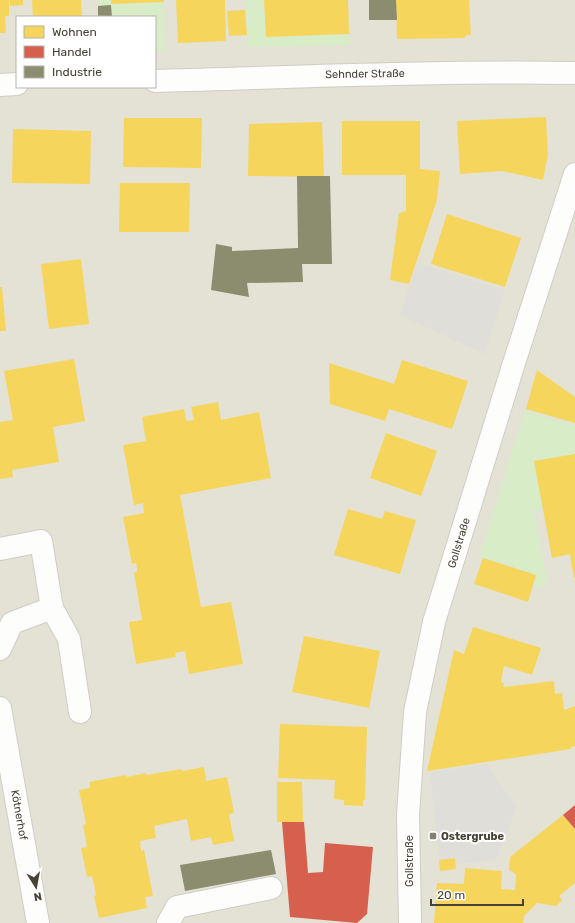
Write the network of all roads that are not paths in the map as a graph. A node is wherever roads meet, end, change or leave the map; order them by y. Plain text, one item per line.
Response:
1 (575, 72) edge
2 (156, 81) edge
3 (16, 84) edge
4 (0, 85) edge
5 (575, 174) edge
6 (0, 549) edge
7 (52, 608) junction
8 (0, 649) edge
9 (0, 708) edge
10 (80, 712) dead end
11 (271, 888) dead end
12 (38, 923) edge
13 (168, 923) edge
14 (410, 923) edge

1 - 2 street, Sehnder Straße
3 - 4 street
5 - 14 street, Gollstraße
6 - 7 street
7 - 8 street
7 - 10 street
9 - 12 street, Kötnerhof
11 - 13 street

